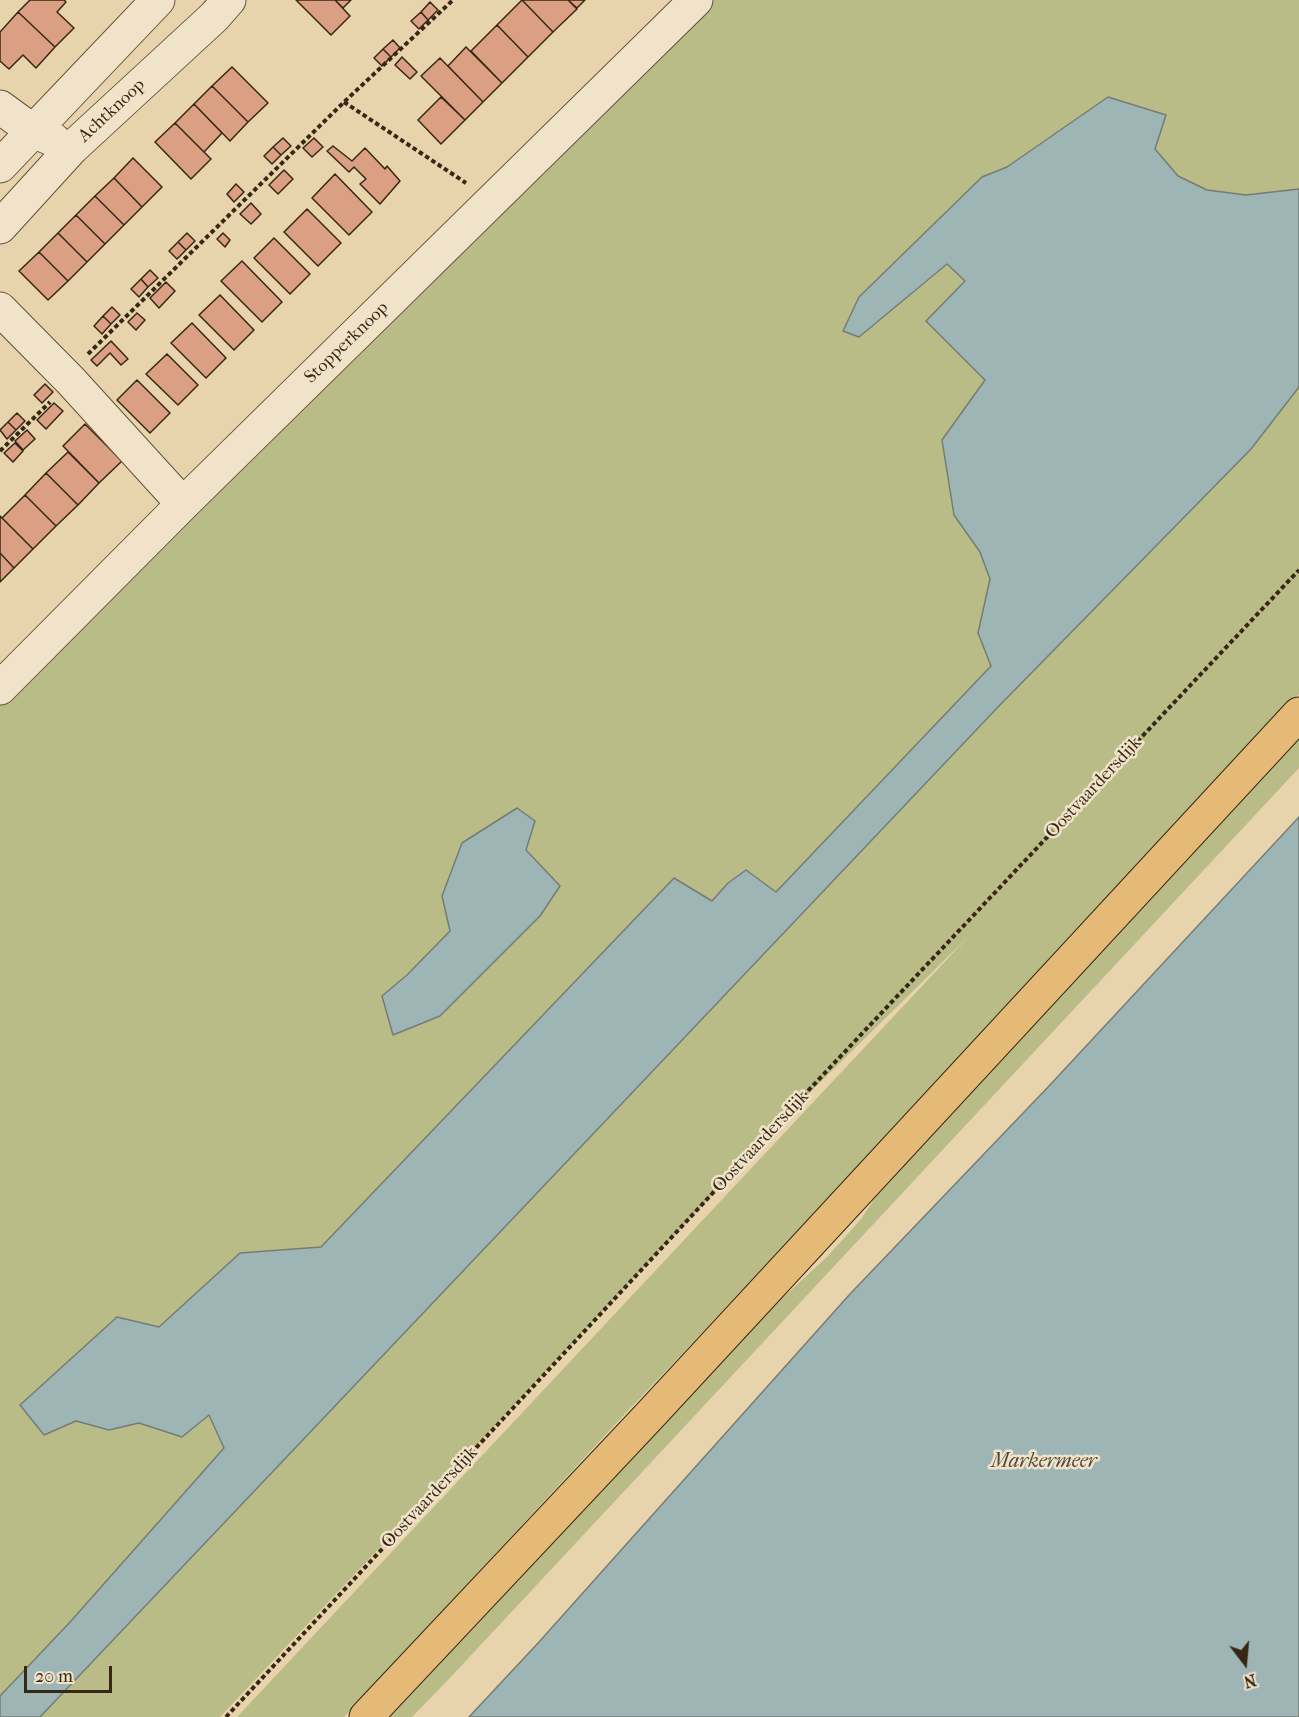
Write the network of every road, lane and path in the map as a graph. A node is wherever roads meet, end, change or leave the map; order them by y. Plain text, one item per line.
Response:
1 (158, 0) edge
2 (229, 0) edge
3 (453, 0) edge
4 (696, 0) edge
5 (344, 102) junction
6 (0, 107) edge
7 (33, 132) junction
8 (72, 148) junction
9 (0, 166) edge
10 (492, 200) junction
11 (0, 227) edge
12 (0, 309) edge
13 (70, 381) junction
14 (0, 451) edge
15 (183, 504) junction
16 (1299, 570) edge
17 (0, 688) edge
18 (1299, 714) edge
19 (226, 1717) edge
20 (366, 1717) edge

1 - 7 street
2 - 8 street, Achtknoop
3 - 5 path
4 - 10 street, Stopperknoop
5 - 10 path
5 - 13 path
6 - 7 street
7 - 8 street
7 - 9 street
8 - 11 street, Achtknoop
10 - 15 street, Stopperknoop
12 - 13 street
13 - 14 path
13 - 15 street
15 - 17 street, Stopperknoop
16 - 19 path, Oostvaardersdijk
18 - 20 main road

